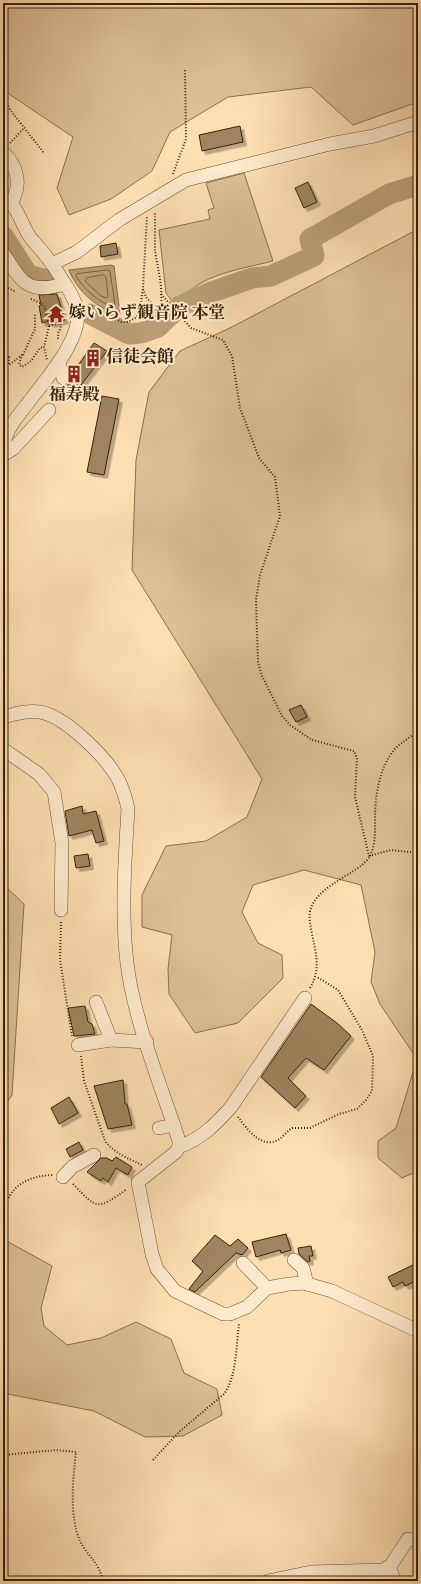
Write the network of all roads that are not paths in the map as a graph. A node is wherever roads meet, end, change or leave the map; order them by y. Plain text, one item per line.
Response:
1 (418, 122) edge
2 (6, 148) edge
3 (7, 201) edge
4 (3, 253) edge
5 (52, 264) junction
6 (65, 284) junction
7 (59, 362) junction
8 (63, 378) dead end
9 (49, 410) dead end
10 (3, 447) edge
11 (3, 455) edge
12 (3, 717) edge
13 (3, 749) edge
14 (61, 910) dead end
15 (305, 998) dead end
16 (96, 1002) dead end
17 (111, 1040) junction
18 (147, 1042) junction
19 (78, 1044) dead end
20 (174, 1125) junction
21 (159, 1128) dead end
22 (179, 1147) junction
23 (94, 1155) dead end
24 (62, 1177) road end
25 (294, 1260) dead end
26 (242, 1263) dead end
27 (307, 1284) junction
28 (267, 1288) junction
29 (417, 1329) edge
30 (418, 1540) edge
31 (390, 1566) junction
32 (268, 1581) edge
33 (395, 1581) edge

1 - 5 street
2 - 3 street
3 - 5 street
4 - 6 street
5 - 6 street
6 - 7 street
7 - 8 street
7 - 10 street
9 - 11 street
12 - 18 street
13 - 14 street
15 - 22 street
16 - 17 street
17 - 18 street
17 - 19 street
18 - 20 street
20 - 21 street
20 - 22 street
22 - 28 street
23 - 24 street
25 - 27 street
26 - 28 street
27 - 28 street
27 - 29 street
30 - 31 street
31 - 32 street
31 - 33 street

